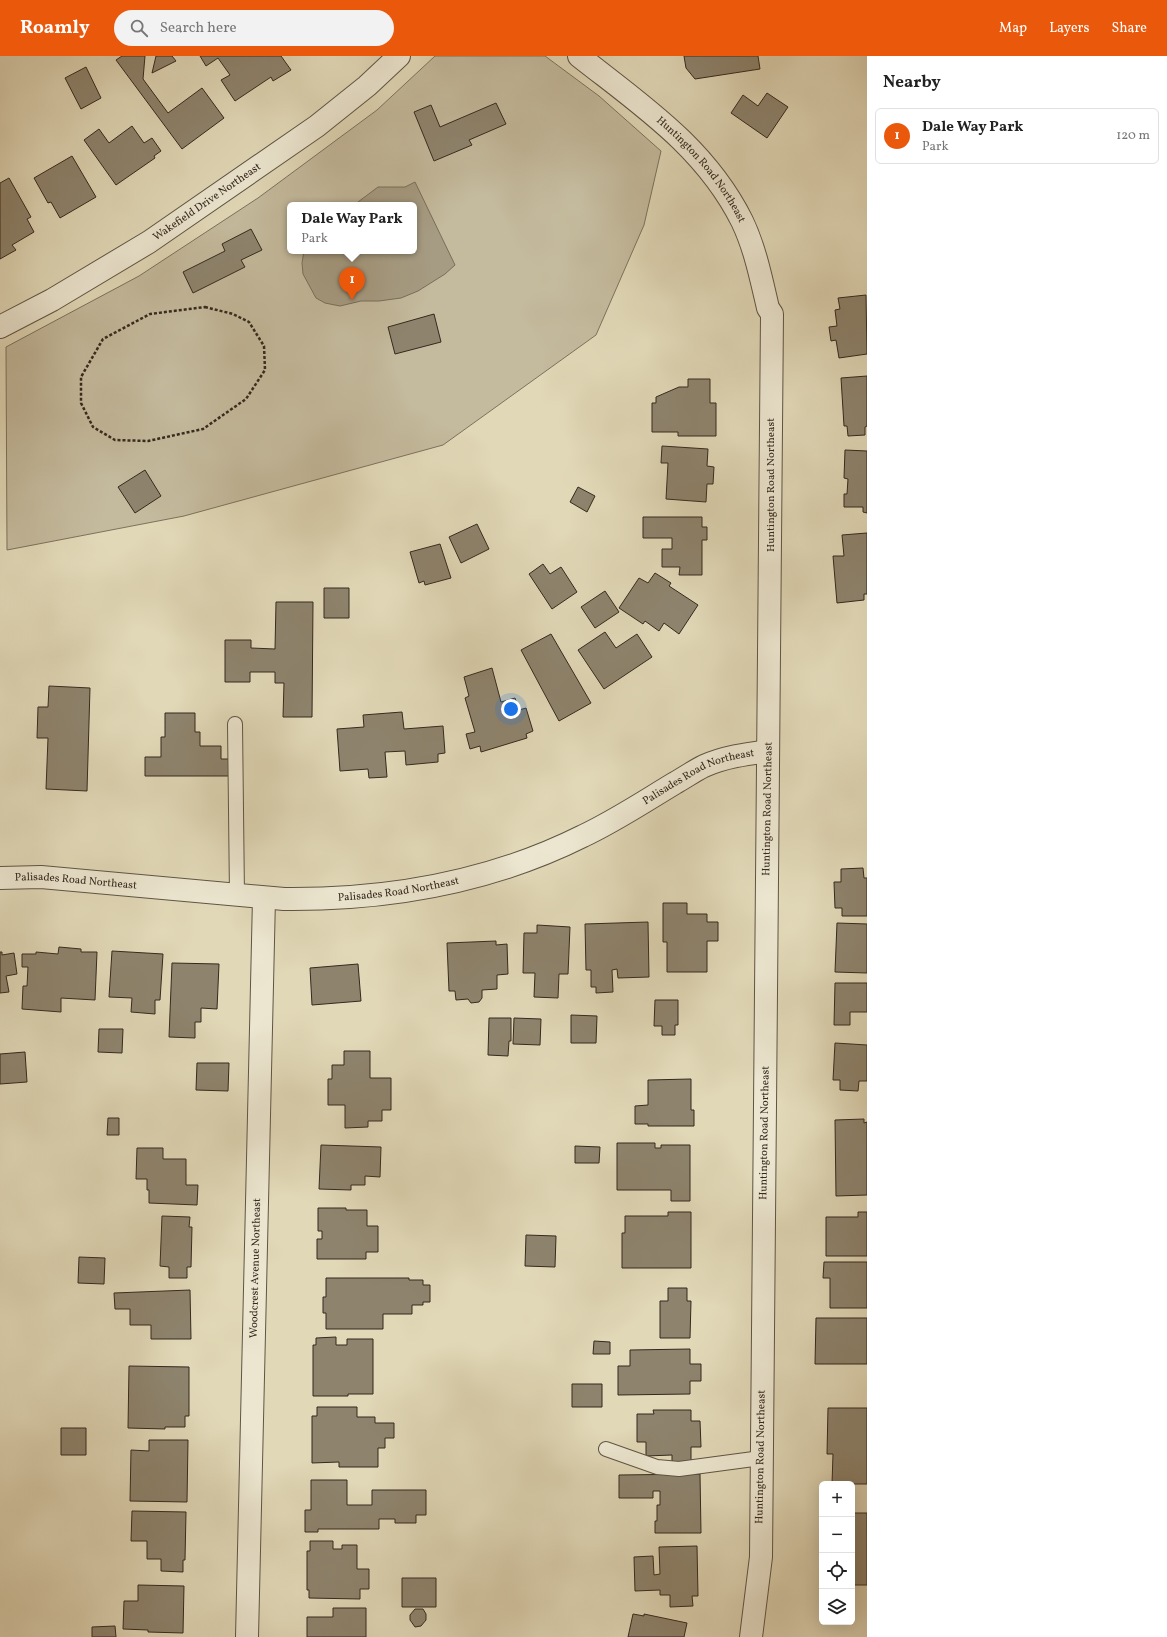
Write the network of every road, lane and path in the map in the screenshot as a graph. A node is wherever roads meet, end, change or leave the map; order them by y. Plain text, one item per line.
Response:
1 (399, 56) edge
2 (579, 56) edge
3 (205, 307) joint
4 (0, 327) edge
5 (235, 724) dead end
6 (768, 751) junction
7 (0, 878) edge
8 (237, 896) junction
9 (264, 898) junction
10 (606, 1450) dead end
11 (761, 1458) junction
12 (247, 1637) edge
13 (751, 1637) edge

1 - 4 street, Wakefield Drive Northeast
2 - 6 street, Huntington Road Northeast
3 - 3 path
5 - 8 lane
6 - 9 street, Palisades Road Northeast
6 - 11 street, Huntington Road Northeast
7 - 8 street, Palisades Road Northeast
8 - 9 street, Palisades Road Northeast
9 - 12 street, Woodcrest Avenue Northeast
10 - 11 lane
11 - 13 street, Huntington Road Northeast

